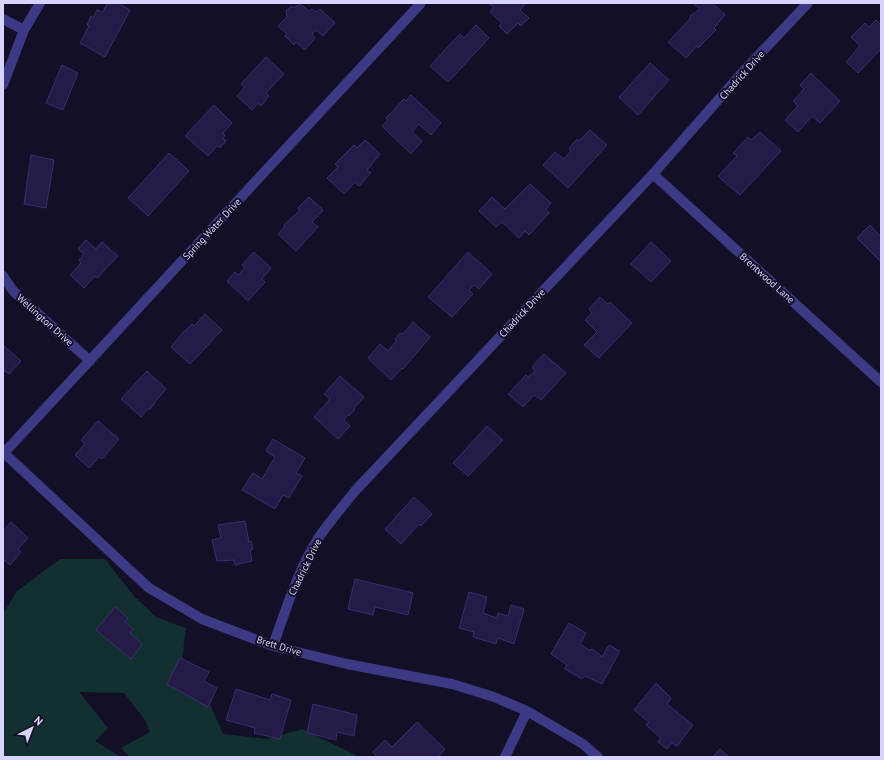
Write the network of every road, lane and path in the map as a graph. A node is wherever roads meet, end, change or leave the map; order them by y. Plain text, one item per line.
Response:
1 (40, 3) edge
2 (421, 3) edge
3 (808, 3) edge
4 (3, 18) edge
5 (24, 30) junction
6 (3, 85) edge
7 (653, 174) junction
8 (3, 276) edge
9 (90, 361) junction
10 (881, 382) edge
11 (4, 454) edge
12 (273, 646) junction
13 (527, 711) junction
14 (505, 757) edge
15 (598, 757) edge

1 - 5 street
2 - 9 street, Spring Water Drive
3 - 7 street, Chadrick Drive
4 - 5 street
5 - 6 street
7 - 10 street, Brentwood Lane
7 - 12 street, Chadrick Drive
8 - 9 street, Wellington Drive
9 - 11 street, Spring Water Drive
11 - 12 street, Brett Drive
12 - 13 street, Brett Drive
13 - 14 street
13 - 15 street, Brett Drive

